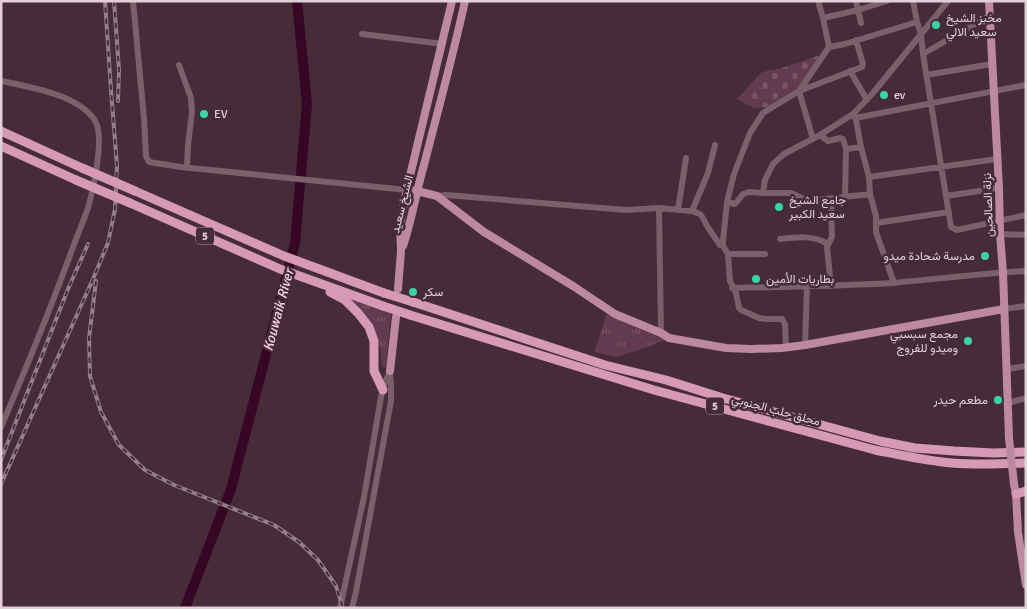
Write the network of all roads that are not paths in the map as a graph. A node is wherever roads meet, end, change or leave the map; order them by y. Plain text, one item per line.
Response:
1 (133, 1) edge
2 (452, 1) edge
3 (465, 1) edge
4 (818, 1) edge
5 (856, 1) edge
6 (886, 1) edge
7 (914, 1) edge
8 (948, 1) edge
9 (989, 1) edge
10 (858, 10) junction
11 (989, 16) junction
12 (823, 18) junction
13 (917, 22) junction
14 (861, 23) dead end
15 (362, 34) dead end
16 (921, 34) junction
17 (856, 40) junction
18 (443, 44) junction
19 (829, 47) junction
20 (922, 54) junction
21 (992, 64) junction
22 (180, 65) dead end
23 (850, 71) junction
24 (926, 75) junction
25 (1, 81) edge
26 (1026, 85) edge
27 (799, 90) junction
28 (994, 91) junction
29 (867, 100) junction
30 (931, 103) junction
31 (854, 116) junction
32 (1, 131) edge
33 (820, 135) junction
34 (813, 138) junction
35 (715, 145) dead end
36 (1, 146) edge
37 (861, 147) junction
38 (846, 149) junction
39 (686, 158) dead end
40 (997, 159) junction
41 (187, 168) junction
42 (942, 168) junction
43 (869, 177) junction
44 (999, 188) junction
45 (407, 190) junction
46 (417, 191) junction
47 (763, 193) junction
48 (870, 194) junction
49 (437, 196) junction
50 (845, 196) junction
51 (946, 196) junction
52 (831, 199) junction
53 (727, 202) junction
54 (659, 208) junction
55 (678, 210) junction
56 (692, 211) junction
57 (949, 212) junction
58 (1026, 215) edge
59 (1000, 220) junction
60 (876, 223) junction
61 (1000, 234) junction
62 (1026, 235) edge
63 (780, 239) dead end
64 (828, 244) junction
65 (723, 246) junction
66 (401, 251) junction
67 (728, 254) junction
68 (765, 254) dead end
69 (1026, 271) edge
70 (1003, 272) junction
71 (302, 277) junction
72 (894, 283) junction
73 (831, 286) junction
74 (807, 287) junction
75 (398, 288) dead end
76 (732, 288) junction
77 (1026, 306) edge
78 (1004, 310) junction
79 (396, 317) dead end
80 (662, 333) junction
81 (805, 345) junction
82 (786, 347) junction
83 (1026, 366) edge
84 (1007, 369) junction
85 (390, 371) junction
86 (382, 390) junction
87 (1026, 398) edge
88 (1008, 403) junction
89 (1, 427) edge
90 (1026, 452) edge
91 (1026, 463) edge
92 (1026, 492) edge
93 (1016, 494) junction
94 (1026, 585) edge
95 (340, 608) edge
96 (352, 608) edge

1 - 41 street
2 - 18 main road, الشيخ سعيد
3 - 46 main road, الشيخ سعيد
4 - 12 street
5 - 10 street
6 - 10 street
7 - 13 street
8 - 16 street
9 - 11 main road, نزلة الصالحين
10 - 12 street
10 - 14 street
11 - 20 street
11 - 21 main road, نزلة الصالحين
12 - 19 street
13 - 16 street
13 - 17 street
15 - 18 street
16 - 20 street
16 - 29 street
17 - 19 street
17 - 23 street
18 - 45 main road, الشيخ سعيد
19 - 27 street
20 - 24 street
21 - 24 street
21 - 28 main road, نزلة الصالحين
22 - 41 street
23 - 27 street
23 - 29 street
24 - 30 street
25 - 89 street
26 - 28 street
27 - 34 street
27 - 53 street
28 - 30 street
28 - 40 main road, نزلة الصالحين
29 - 31 street
30 - 31 street
30 - 42 street
31 - 33 street
31 - 37 street
32 - 90 highway, محلق حلب الجنوبي / 5, bridge
33 - 34 street
33 - 38 street
34 - 47 street
35 - 56 street
36 - 71 highway, 5, bridge
37 - 38 street
37 - 43 street
38 - 50 street
39 - 55 street
40 - 42 street
40 - 44 main road, نزلة الصالحين
41 - 45 street
42 - 43 street
42 - 51 street
43 - 48 street
44 - 51 street
44 - 59 main road, نزلة الصالحين
45 - 46 main road
45 - 66 main road, الشيخ سعيد
46 - 49 main road
46 - 66 main road, الشيخ سعيد
47 - 52 street
47 - 53 street
48 - 50 street
48 - 60 street
49 - 54 street
49 - 80 main road
50 - 52 street
51 - 57 street
52 - 64 street
53 - 65 street
54 - 55 street
54 - 80 street
55 - 56 street
56 - 65 street
57 - 59 street
57 - 60 street
58 - 59 street
59 - 61 main road, نزلة الصالحين
60 - 72 street
61 - 62 street
61 - 70 main road, نزلة الصالحين
63 - 64 street
64 - 73 street
65 - 67 street
66 - 75 main road
67 - 68 street
67 - 76 street
69 - 70 street
70 - 72 street
70 - 78 main road, نزلة الصالحين
71 - 86 highway
71 - 91 highway, محلق حلب الجنوبي / 5, bridge
72 - 73 street
73 - 74 street
74 - 76 street
74 - 81 street
76 - 82 street
77 - 78 street
78 - 81 main road
78 - 84 main road, نزلة الصالحين
79 - 85 main road
80 - 82 main road
81 - 82 main road
83 - 84 street
84 - 88 main road, نزلة الصالحين
85 - 86 street
85 - 96 street
86 - 95 street
87 - 88 street
88 - 93 main road, نزلة الصالحين, bridge
92 - 93 highway
93 - 94 main road, نزلة الصالحين

